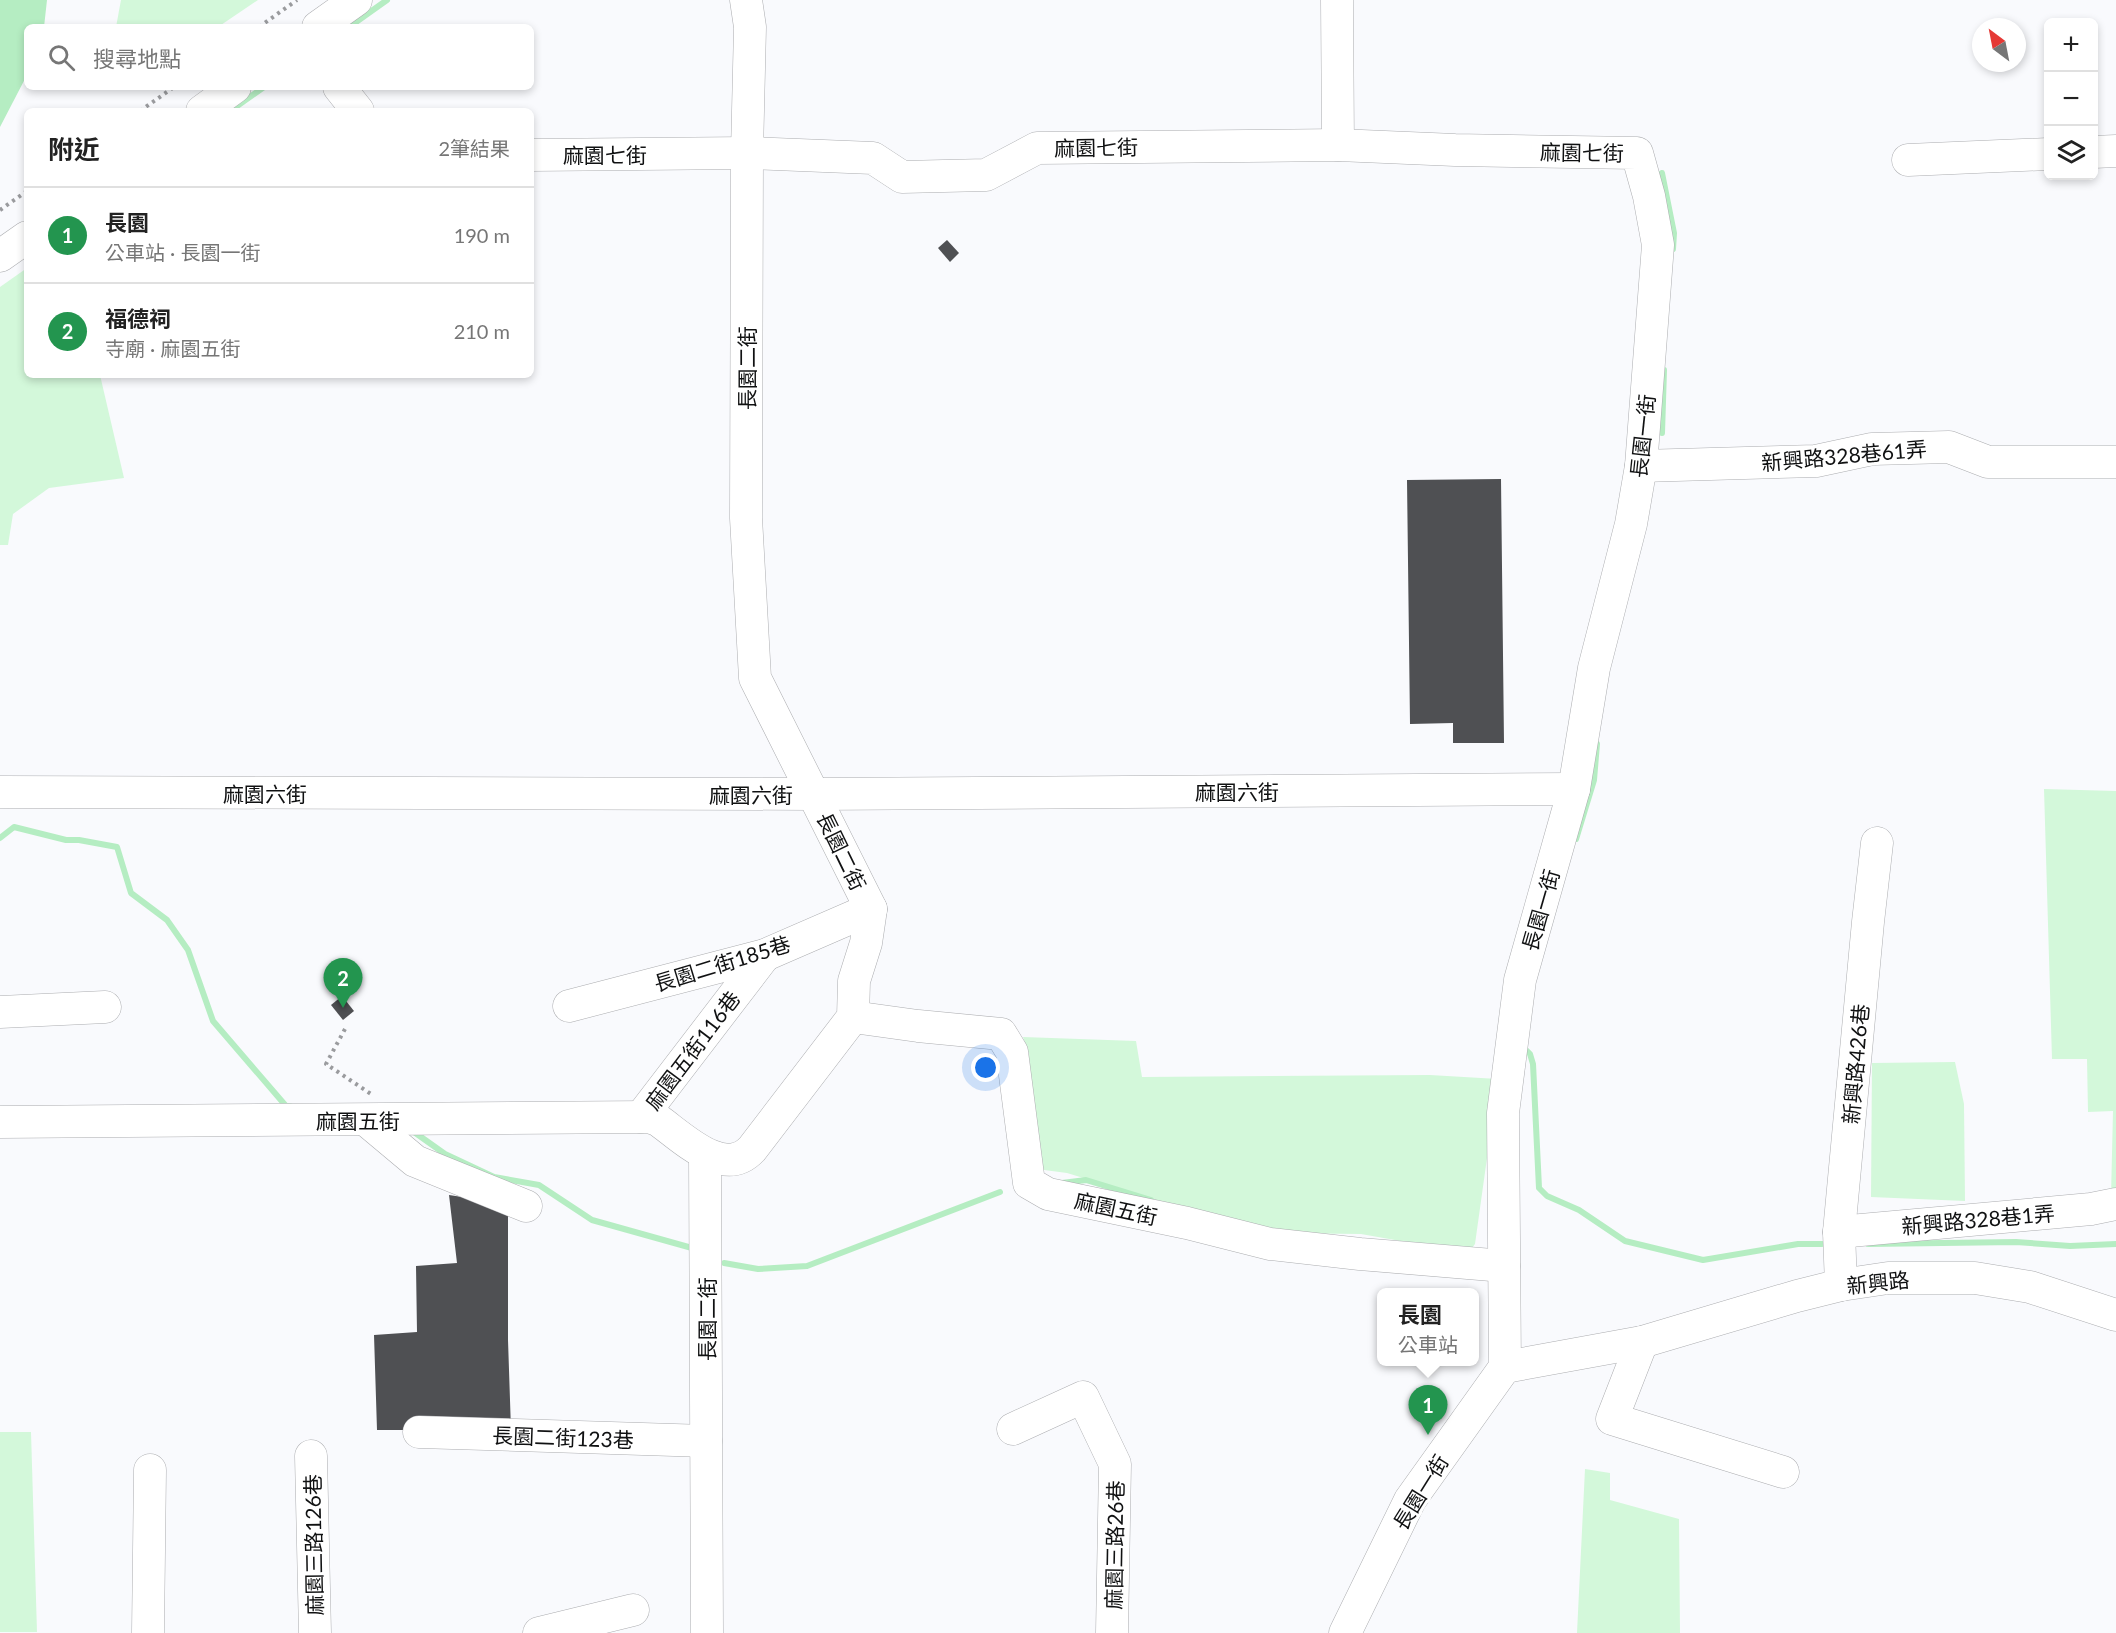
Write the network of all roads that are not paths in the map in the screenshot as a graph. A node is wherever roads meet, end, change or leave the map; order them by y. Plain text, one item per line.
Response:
1 (356, 0) edge
2 (746, 0) edge
3 (1337, 0) edge
4 (322, 24) edge
5 (231, 90) edge
6 (341, 90) edge
7 (206, 108) edge
8 (356, 108) edge
9 (1338, 145) junction
10 (2116, 151) edge
11 (2098, 152) edge
12 (747, 153) junction
13 (1637, 153) joint
14 (534, 154) edge
15 (2044, 154) edge
16 (1908, 160) dead end
17 (24, 239) edge
18 (0, 256) edge
19 (2116, 462) edge
20 (1641, 466) junction
21 (1574, 789) junction
22 (0, 792) edge
23 (814, 794) junction
24 (1878, 843) dead end
25 (871, 909) junction
26 (765, 955) junction
27 (568, 1006) dead end
28 (105, 1007) dead end
29 (0, 1012) edge
30 (853, 1017) junction
31 (369, 1107) junction
32 (641, 1117) junction
33 (0, 1122) edge
34 (705, 1154) junction
35 (2116, 1204) edge
36 (526, 1206) dead end
37 (1839, 1232) junction
38 (1504, 1266) junction
39 (1841, 1285) junction
40 (2116, 1315) edge
41 (1642, 1342) junction
42 (1505, 1367) junction
43 (1013, 1429) dead end
44 (419, 1432) dead end
45 (706, 1441) junction
46 (311, 1456) dead end
47 (150, 1470) dead end
48 (1783, 1472) dead end
49 (633, 1610) dead end
50 (148, 1633) edge
51 (315, 1633) edge
52 (539, 1633) edge
53 (707, 1633) edge
54 (1112, 1633) edge
55 (1345, 1633) edge

1 - 4 street
2 - 12 street, 長園二街
3 - 9 street
5 - 7 street
6 - 8 street
9 - 12 street, 麻園七街
9 - 13 street, 麻園七街
10 - 11 street
12 - 14 street, 麻園七街
12 - 23 street, 長園二街
13 - 20 street, 長園一街
15 - 16 street
17 - 18 street
19 - 20 street, 新興路328巷61弄
20 - 21 street, 長園一街
21 - 23 street, 麻園六街
21 - 38 street, 長園一街
22 - 23 street, 麻園六街
23 - 25 street, 長園二街
24 - 37 street, 新興路426巷
25 - 26 street, 長園二街185巷
25 - 30 street, 長園二街
26 - 27 street, 長園二街185巷
26 - 32 street, 麻園五街116巷
28 - 29 street
30 - 34 street
30 - 38 street, 麻園五街
31 - 32 street, 麻園五街
31 - 33 street, 麻園五街
31 - 36 street
32 - 34 street, 麻園五街
34 - 45 street, 長園二街
35 - 37 street, 新興路328巷1弄
37 - 39 street, 新興路426巷
38 - 42 street, 長園一街
39 - 40 street, 新興路
39 - 41 street, 新興路
41 - 42 street, 新興路
41 - 48 street
42 - 55 street, 長園一街
43 - 54 street, 麻園三路26巷
44 - 45 street, 長園二街123巷
45 - 53 street, 長園二街
46 - 51 street, 麻園三路126巷
47 - 50 street
49 - 52 street

